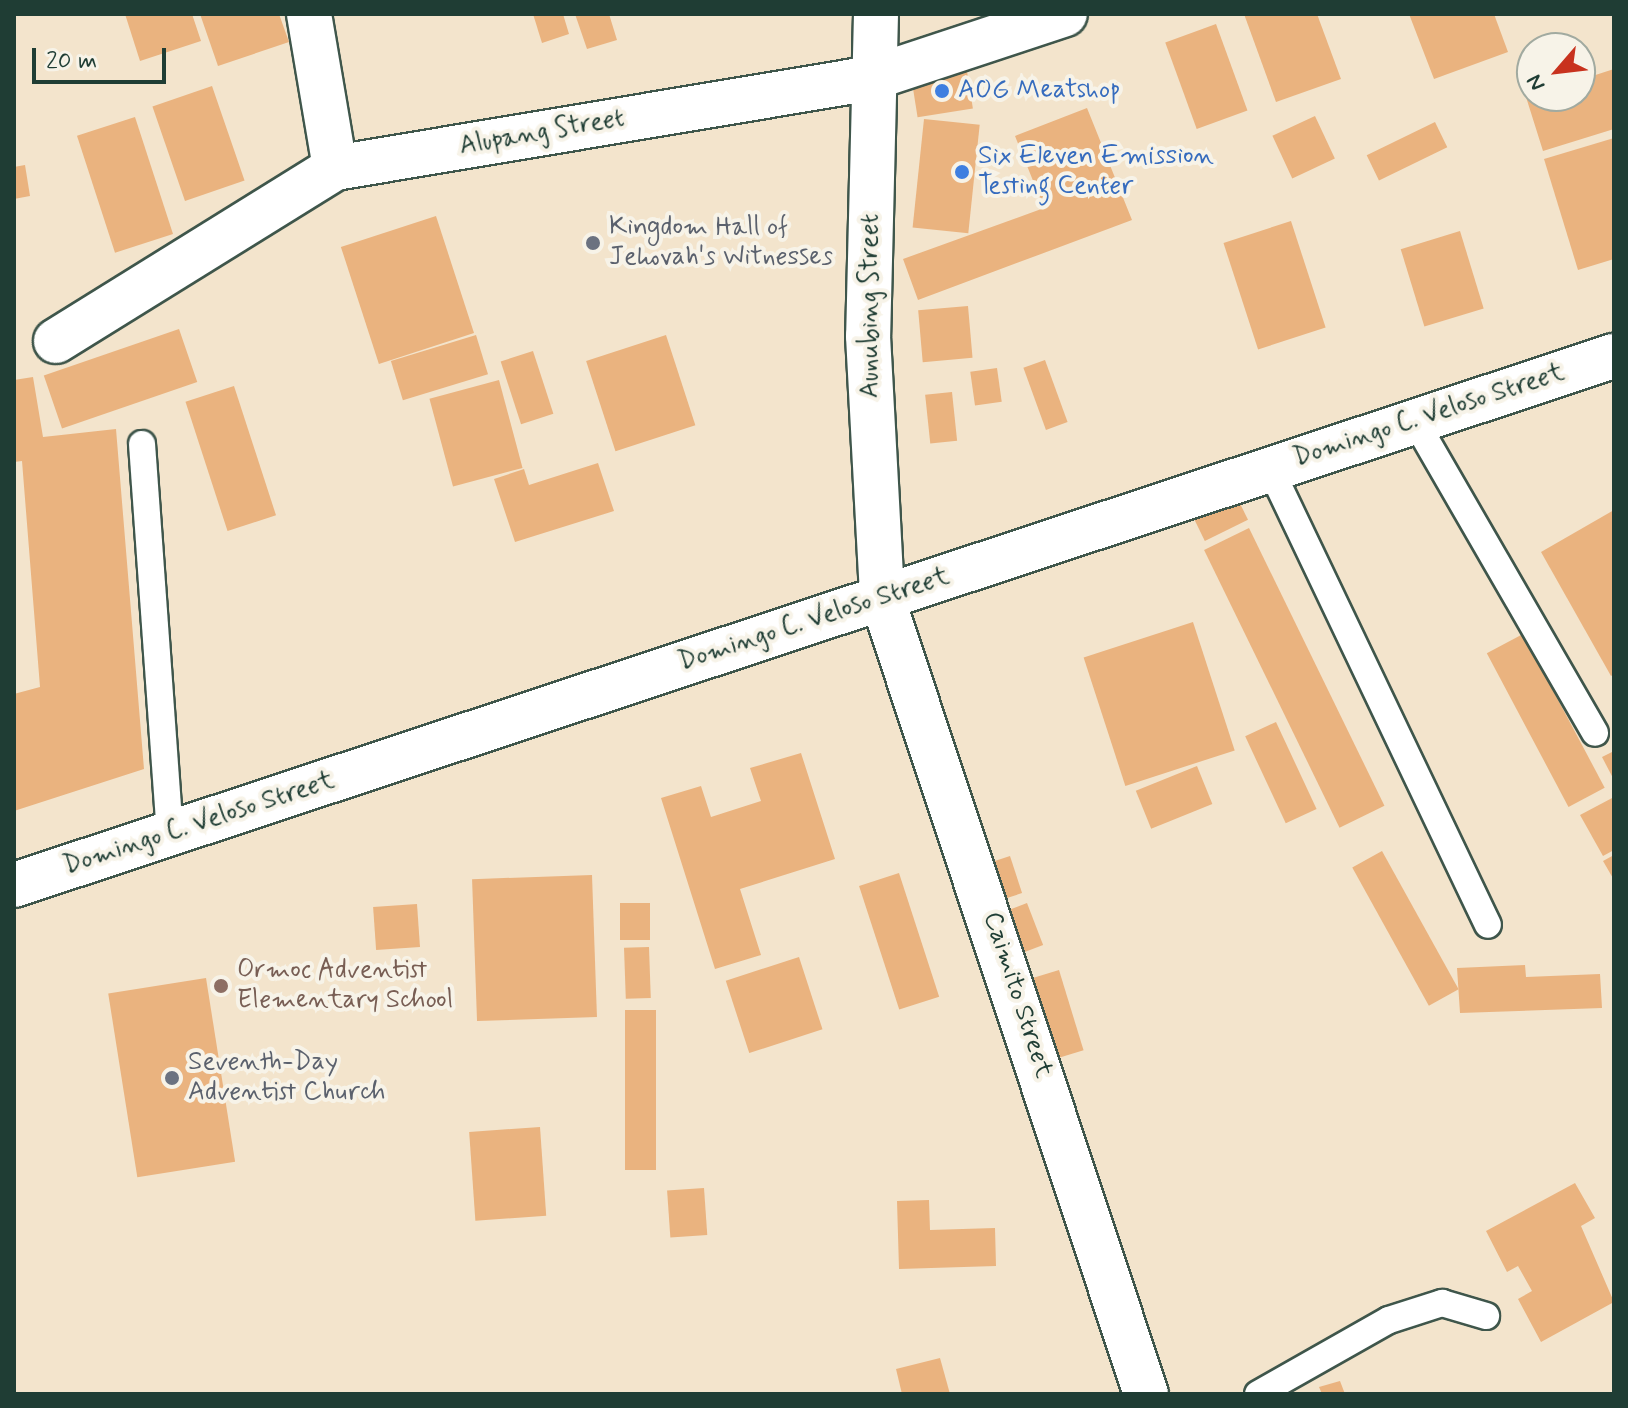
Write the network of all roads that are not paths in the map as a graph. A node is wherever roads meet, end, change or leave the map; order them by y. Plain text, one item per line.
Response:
1 (309, 14) edge
2 (876, 14) edge
3 (1065, 14) edge
4 (872, 78) junction
5 (335, 168) junction
6 (56, 341) dead end
7 (1614, 356) edge
8 (1415, 421) junction
9 (142, 444) dead end
10 (1270, 468) junction
11 (882, 598) junction
12 (1595, 733) dead end
13 (170, 833) junction
14 (14, 885) edge
15 (1488, 925) dead end
16 (1486, 1316) dead end
17 (1146, 1394) edge
18 (1258, 1394) edge

1 - 5 main road
2 - 4 main road, Aunubing Street
3 - 4 main road, Alupang Street
4 - 5 main road, Alupang Street
4 - 11 main road, Aunubing Street
5 - 6 main road, Alupang Street
7 - 8 main road, Domingo C. Veloso Street
8 - 10 main road, Domingo C. Veloso Street
8 - 12 lane
9 - 13 lane
10 - 11 main road, Domingo C. Veloso Street
10 - 15 lane
11 - 13 main road, Domingo C. Veloso Street
11 - 17 main road, Caimito Street
13 - 14 main road, Domingo C. Veloso Street
16 - 18 lane

